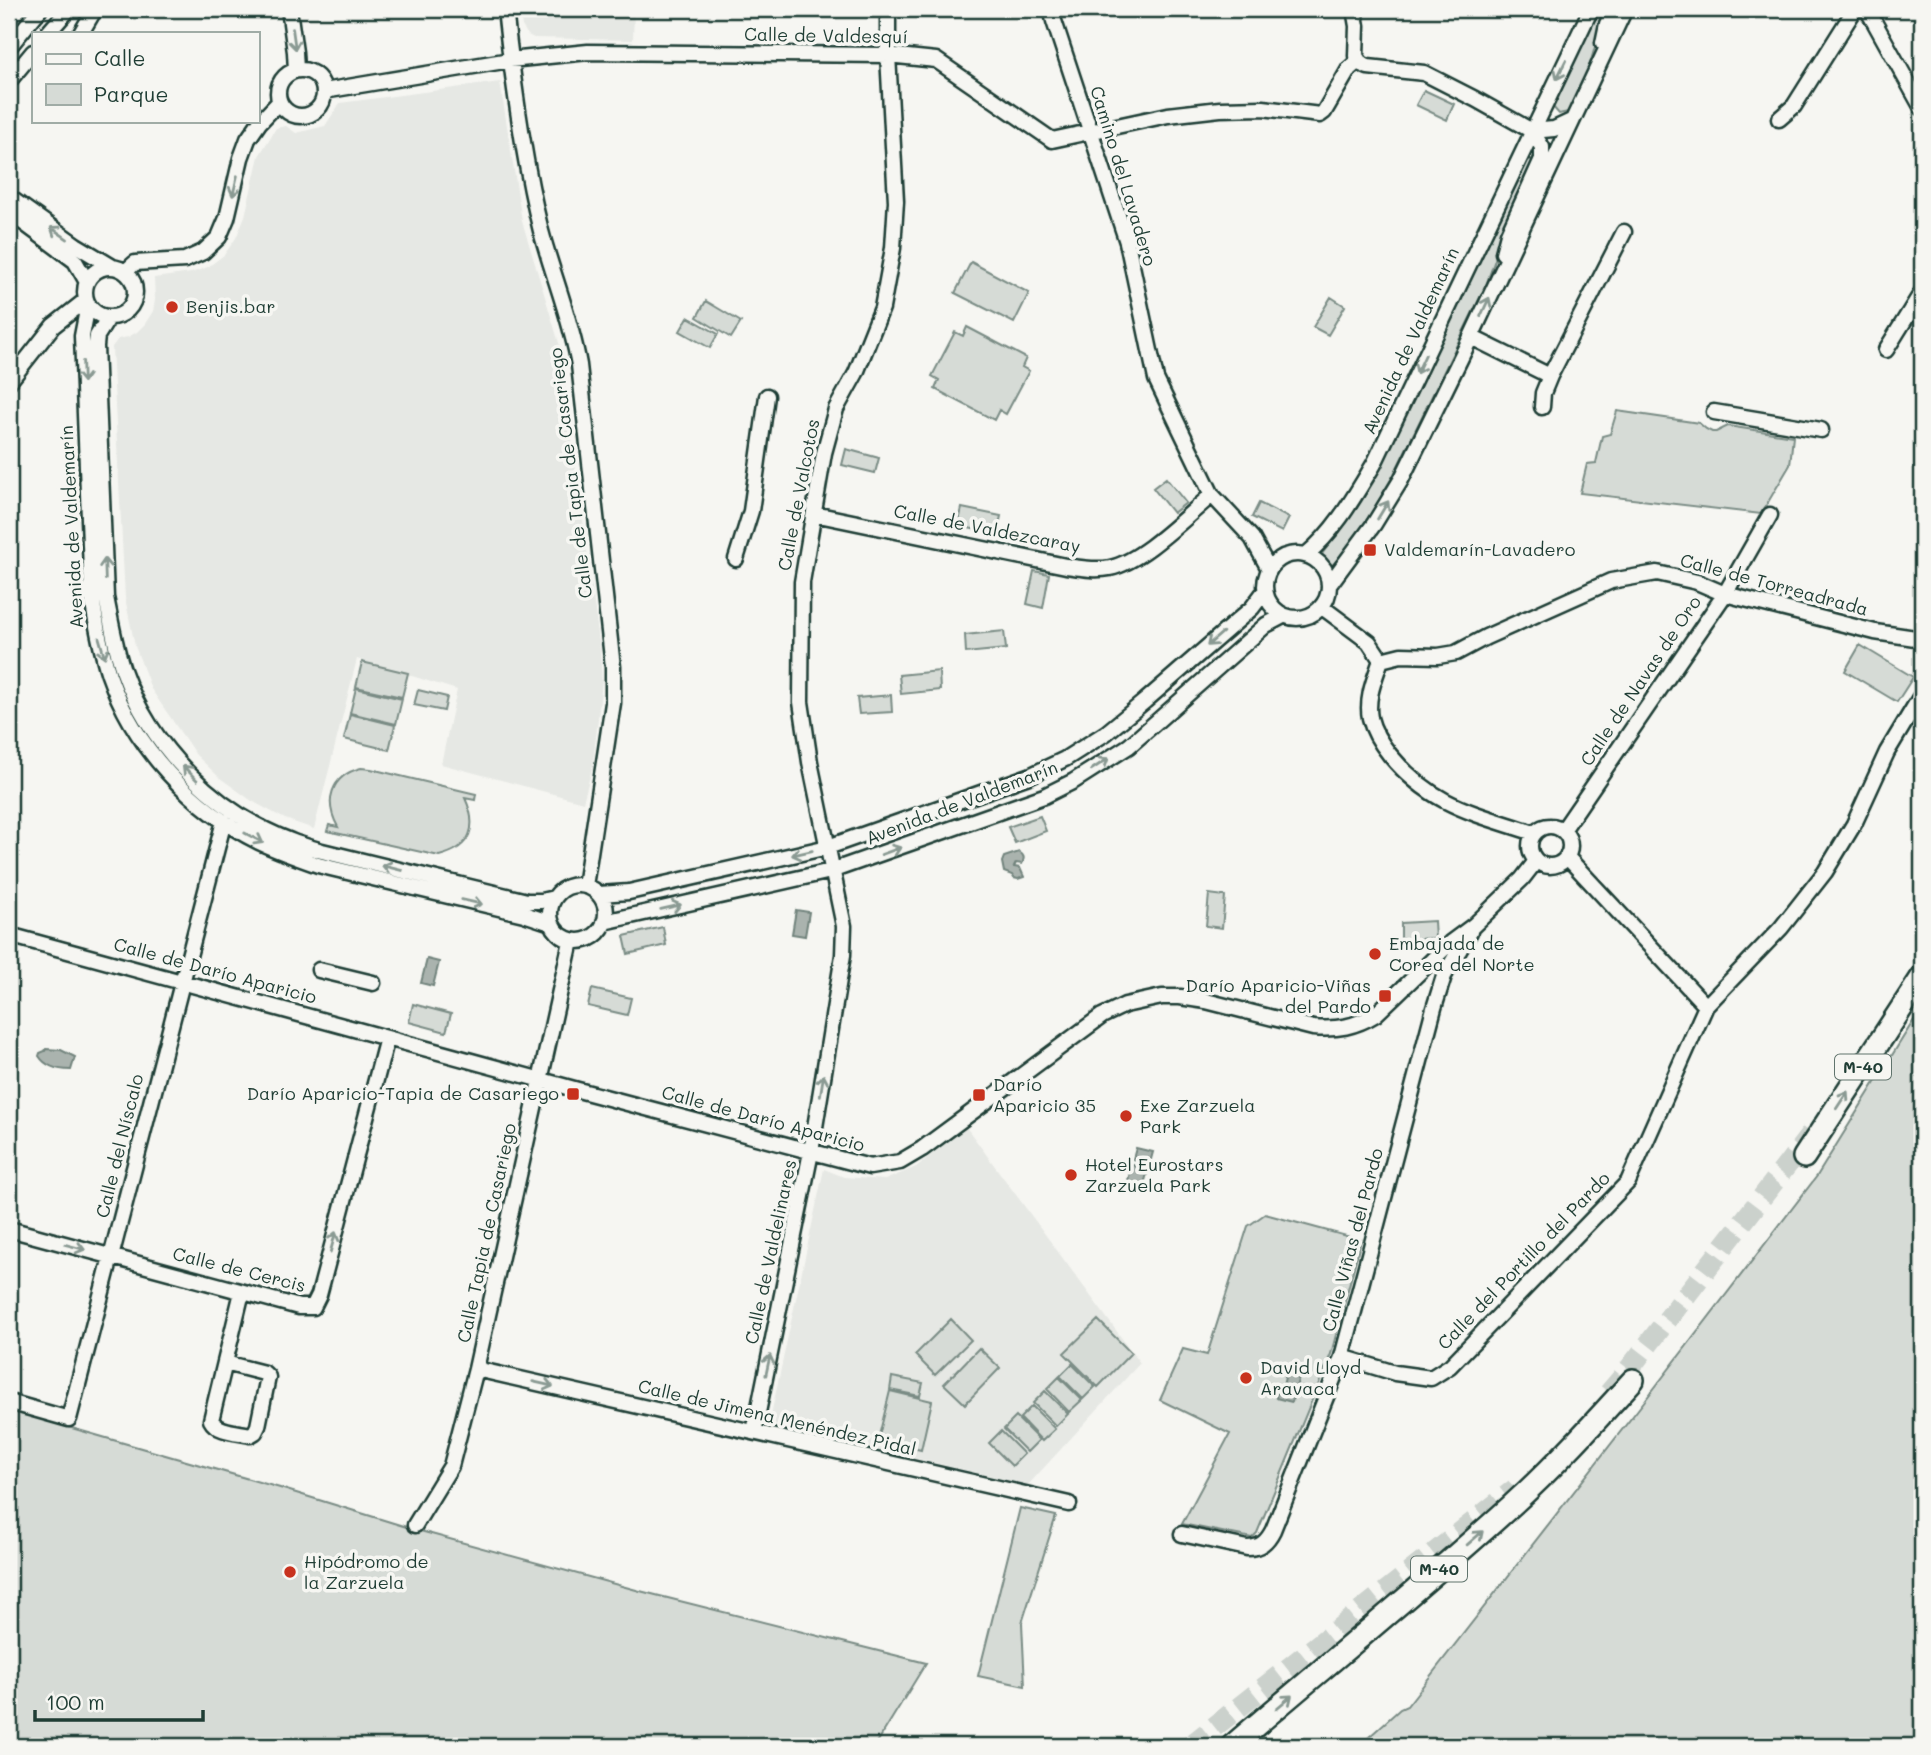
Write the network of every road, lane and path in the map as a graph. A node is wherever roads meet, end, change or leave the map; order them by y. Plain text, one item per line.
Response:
1 (40, 9) edge
2 (69, 9) edge
3 (95, 9) edge
4 (289, 9) edge
5 (505, 9) edge
6 (888, 9) edge
7 (1051, 9) edge
8 (1353, 9) edge
9 (1591, 9) edge
10 (1614, 9) edge
11 (1625, 9) edge
12 (1855, 9) edge
13 (1867, 9) edge
14 (49, 32) edge
15 (82, 32) edge
16 (9, 47) edge
17 (32, 53) edge
18 (888, 55) junction
19 (510, 60) junction
20 (1357, 61) junction
21 (1598, 65) junction
22 (296, 70) junction
23 (9, 81) edge
24 (324, 91) junction
25 (279, 102) junction
26 (1922, 107) edge
27 (1779, 119) dead end
28 (1571, 121) junction
29 (1532, 131) junction
30 (1090, 132) junction
31 (9, 197) edge
32 (9, 212) edge
33 (1624, 232) dead end
34 (111, 266) junction
35 (126, 271) junction
36 (87, 282) junction
37 (1495, 284) junction
38 (1922, 292) edge
39 (87, 302) junction
40 (109, 317) junction
41 (1471, 337) junction
42 (1886, 350) dead end
43 (1550, 376) junction
44 (9, 382) edge
45 (767, 396) dead end
46 (1542, 407) dead end
47 (1714, 412) dead end
48 (1821, 430) dead end
49 (1212, 495) junction
50 (814, 514) junction
51 (1770, 515) dead end
52 (1252, 538) junction
53 (1306, 555) junction
54 (1283, 556) junction
55 (736, 559) dead end
56 (1269, 569) junction
57 (1329, 585) junction
58 (1265, 592) junction
59 (1725, 594) junction
60 (1322, 607) junction
61 (1283, 616) junction
62 (1922, 639) edge
63 (1381, 660) junction
64 (1922, 694) edge
65 (224, 821) junction
66 (1563, 830) junction
67 (1534, 833) junction
68 (828, 847) junction
69 (1567, 857) junction
70 (1536, 862) junction
71 (831, 871) junction
72 (584, 886) junction
73 (598, 894) junction
74 (554, 898) junction
75 (604, 922) junction
76 (551, 923) junction
77 (1473, 926) junction
78 (9, 935) edge
79 (571, 941) junction
80 (1430, 963) junction
81 (319, 970) dead end
82 (1416, 975) junction
83 (1444, 976) junction
84 (1922, 977) edge
85 (182, 982) junction
86 (373, 983) dead end
87 (1439, 991) junction
88 (1706, 1006) junction
89 (387, 1038) junction
90 (540, 1079) junction
91 (811, 1152) junction
92 (1804, 1157) tunnel mouth
93 (9, 1229) edge
94 (111, 1256) junction
95 (242, 1292) junction
96 (1342, 1357) junction
97 (225, 1363) junction
98 (477, 1369) junction
99 (1633, 1380) dead end
100 (9, 1402) edge
101 (754, 1432) junction
102 (1069, 1504) dead end
103 (415, 1525) dead end
104 (1182, 1534) dead end
105 (1232, 1746) edge

1 - 16 street
2 - 14 street
3 - 15 street
4 -> 22 street
5 - 19 street
6 - 18 street, Calle de Valcotos
7 - 30 street, Camino del Lavadero
8 - 20 street
9 -> 29 street, Avenida de Valdemarín
10 - 21 street
11 - 21 street
12 - 27 street
13 - 26 street
17 - 23 street
18 - 19 street, Calle de Valdesquí
18 - 30 street, Calle de Valdesquí
18 - 50 street, Calle de Valcotos
19 - 24 street, Calle de Valdesquí
19 - 72 street, Calle de Tapia de Casariego
20 - 29 street
20 - 30 street, Calle de Valdesquí
21 - 28 street
22 - 24 street
22 - 25 street
24 - 25 street
25 -> 35 street
28 - 29 street
28 - 37 street
29 - 37 street
29 -> 53 street, Avenida de Valdemarín
30 - 49 street, Camino del Lavadero
34 -> 31 street
32 - 36 street
33 - 43 street
34 - 35 street
34 - 36 street
35 - 40 street
36 - 39 street
41 -> 37 street
38 - 42 street
39 - 40 street
39 - 44 street
39 -> 65 street, Avenida de Valdemarín
74 -> 40 street, Avenida de Valdemarín
41 - 43 street
57 -> 41 street
43 - 46 street
45 - 55 street
47 - 48 street
49 - 50 street, Calle de Valdezcaray
49 - 52 street, Camino del Lavadero
50 - 68 street, Calle de Valcotos
51 - 59 street, Calle de Navas de Oro
52 - 54 street, Camino del Lavadero
52 - 56 street, Camino del Lavadero
53 - 54 street
53 - 57 street
54 - 56 street
56 - 58 street
57 - 60 street
58 - 61 street
58 -> 68 street, Avenida de Valdemarín
59 - 62 street, Calle de Torreadrada
59 - 63 street, Calle de Torreadrada
59 - 66 street, Calle de Navas de Oro
60 - 61 street
60 - 63 street
71 -> 61 street, Avenida de Valdemarín
63 - 67 street
64 - 88 street, Calle del Portillo del Pardo
65 -> 76 street, Avenida de Valdemarín
65 - 85 street, Calle del Níscalo
66 - 67 street
66 - 69 street
67 - 70 street
68 - 71 street, Calle de Valcotos
68 -> 73 street, Avenida de Valdemarín
69 - 70 street
69 - 88 street
70 - 77 street, Calle de Darío Aparicio
75 -> 71 street, Avenida de Valdemarín
91 -> 71 street, Calle de Valdelinares
72 - 73 street
72 - 74 street
73 - 75 street
74 - 76 street
75 - 79 street
76 - 79 street
77 - 80 street, Calle de Darío Aparicio
77 - 83 street, Calle Viñas del Pardo
78 - 85 street, Calle de Darío Aparicio
79 - 90 street, Calle Tapia de Casariego
80 - 82 street, Calle de Darío Aparicio
80 - 83 street
81 - 86 street
82 - 87 street
82 - 91 street, Calle de Darío Aparicio
83 - 87 street, Calle Viñas del Pardo
92 -> 84 highway, M-40
85 - 89 street, Calle de Darío Aparicio
85 - 94 street, Calle del Níscalo
87 - 96 street, Calle Viñas del Pardo
88 - 96 street, Calle del Portillo del Pardo
89 - 90 street, Calle de Darío Aparicio
95 -> 89 street, Calle de Cercis
90 - 91 street, Calle de Darío Aparicio
90 - 98 street, Calle Tapia de Casariego
101 -> 91 street, Calle de Valdelinares
93 -> 94 street, Calle de Cercis
94 - 95 street, Calle de Cercis
94 - 100 street, Calle del Níscalo
95 - 97 street
96 - 104 street, Calle Viñas del Pardo
97 - 97 street
98 -> 101 street, Calle de Jimena Menéndez Pidal
98 - 103 street, Calle Tapia de Casariego
105 -> 99 highway, M-40
101 - 102 street, Calle de Jimena Menéndez Pidal

